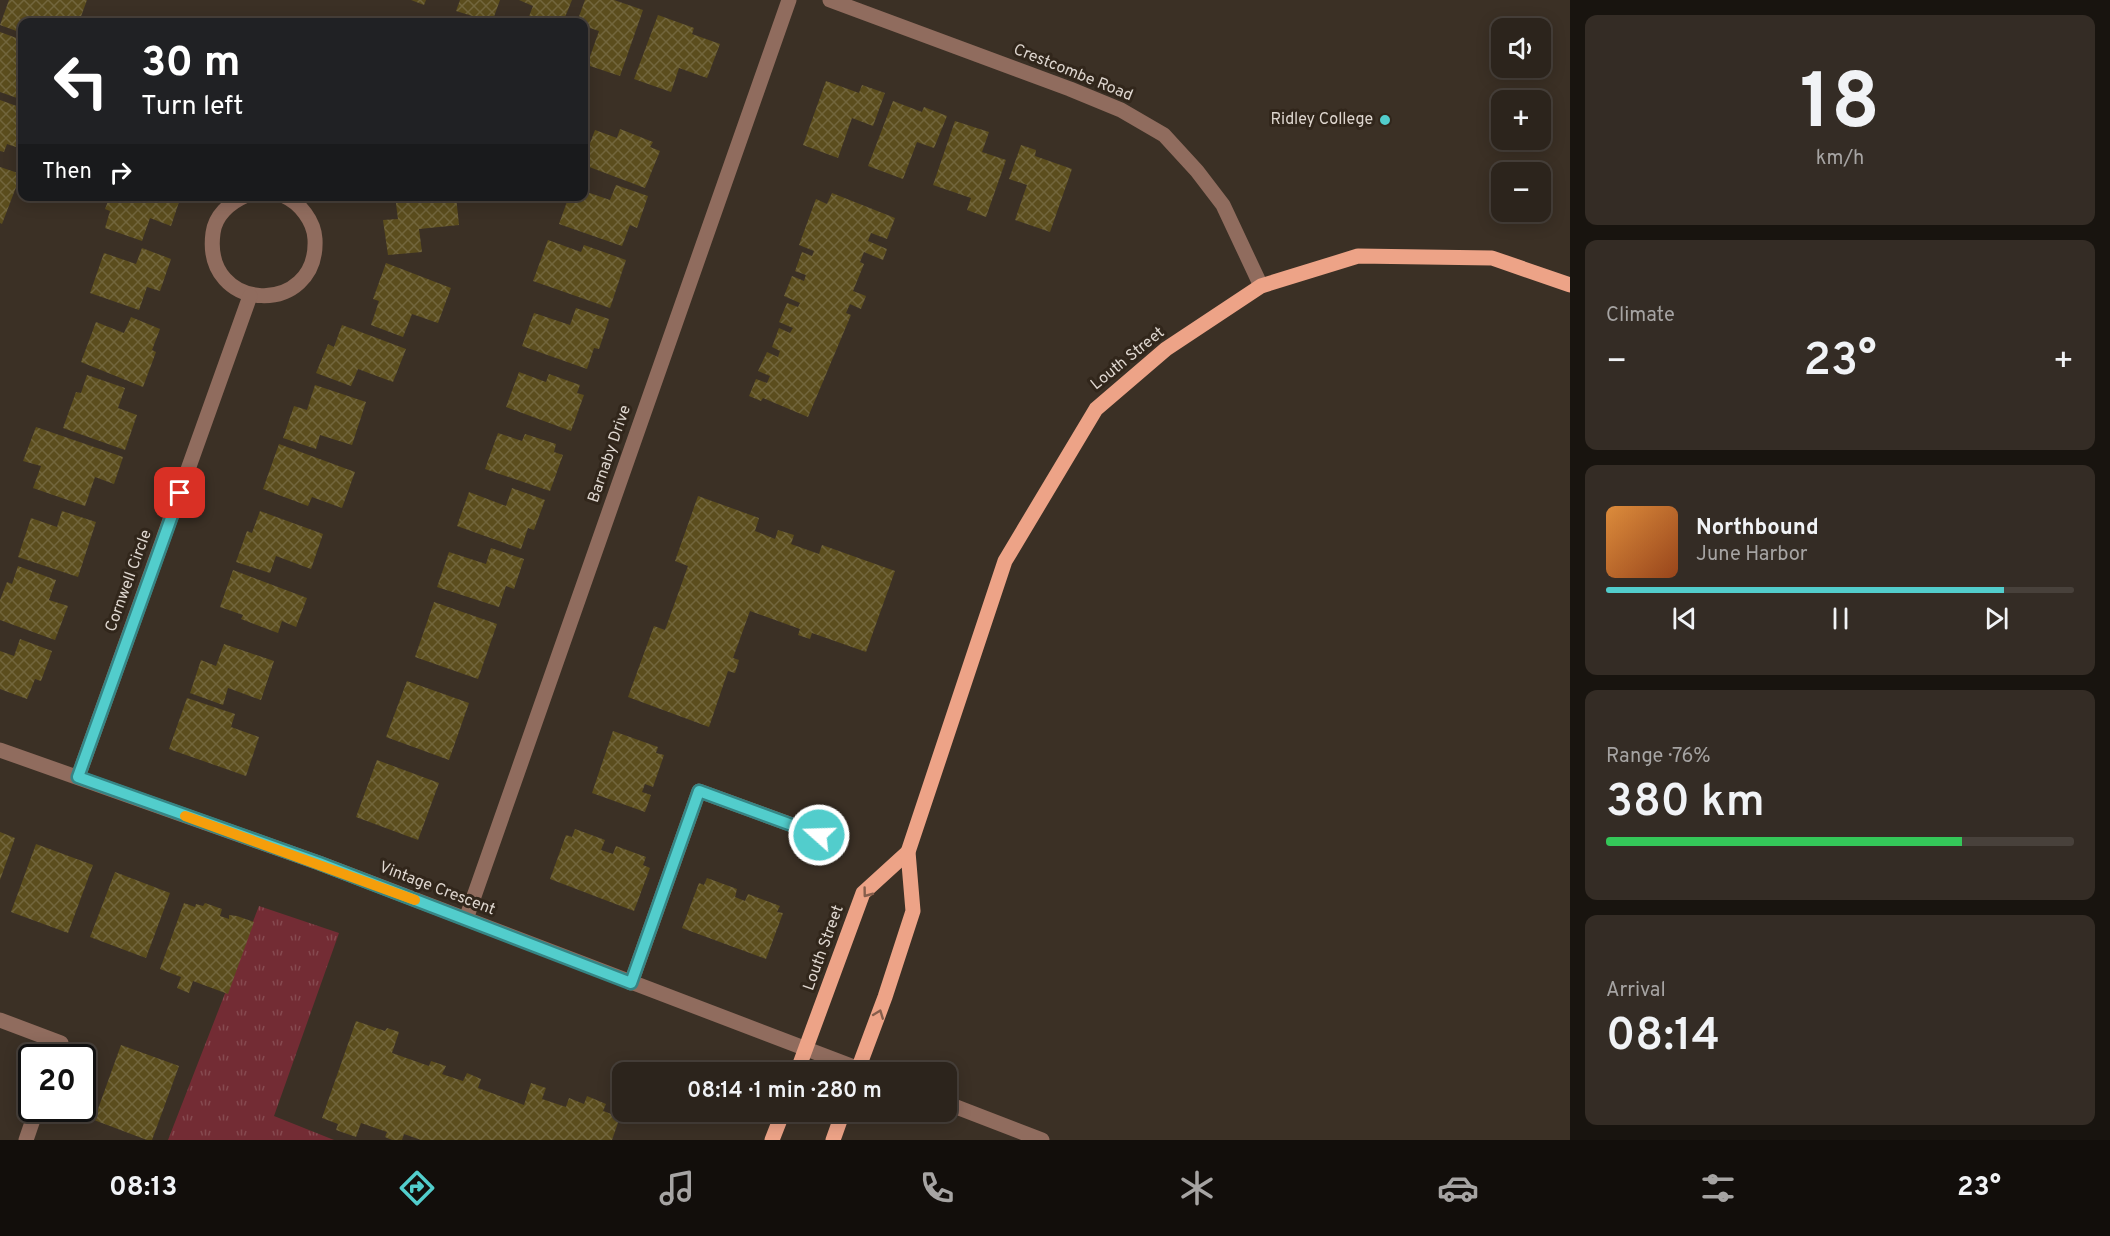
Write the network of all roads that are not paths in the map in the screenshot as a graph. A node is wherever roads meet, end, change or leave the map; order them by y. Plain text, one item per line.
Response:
1 (789, 0) edge
2 (830, 0) edge
3 (235, 201) edge
4 (291, 201) edge
5 (1570, 285) edge
6 (1261, 286) junction
7 (250, 296) junction
8 (0, 750) edge
9 (78, 777) junction
10 (819, 835) dead end
11 (908, 852) junction
12 (466, 919) junction
13 (631, 983) junction
14 (0, 1020) edge
15 (60, 1044) edge
16 (806, 1049) junction
17 (801, 1062) edge
18 (838, 1062) edge
19 (864, 1062) edge
20 (957, 1107) edge
21 (32, 1122) edge
22 (779, 1122) edge
23 (839, 1122) edge
24 (26, 1140) edge
25 (772, 1140) edge
26 (832, 1140) edge
27 (1042, 1140) edge

1 - 12 street, Barnaby Drive
2 - 6 street, Crestcombe Road
3 - 7 street
4 - 7 street
5 - 6 main road, Louth Street
6 - 11 main road, Louth Street
7 - 9 street, Cornwell Circle
8 - 9 street, Vintage Crescent
9 - 12 street, Vintage Crescent
10 - 13 street
11 -> 16 main road, Louth Street
19 -> 11 main road, Louth Street
12 - 13 street, Vintage Crescent
13 - 16 street, Vintage Crescent
14 - 15 street
16 - 17 main road, Louth Street
16 - 18 street, Vintage Crescent
20 - 27 street
21 - 24 street
22 - 25 main road
23 - 26 main road

